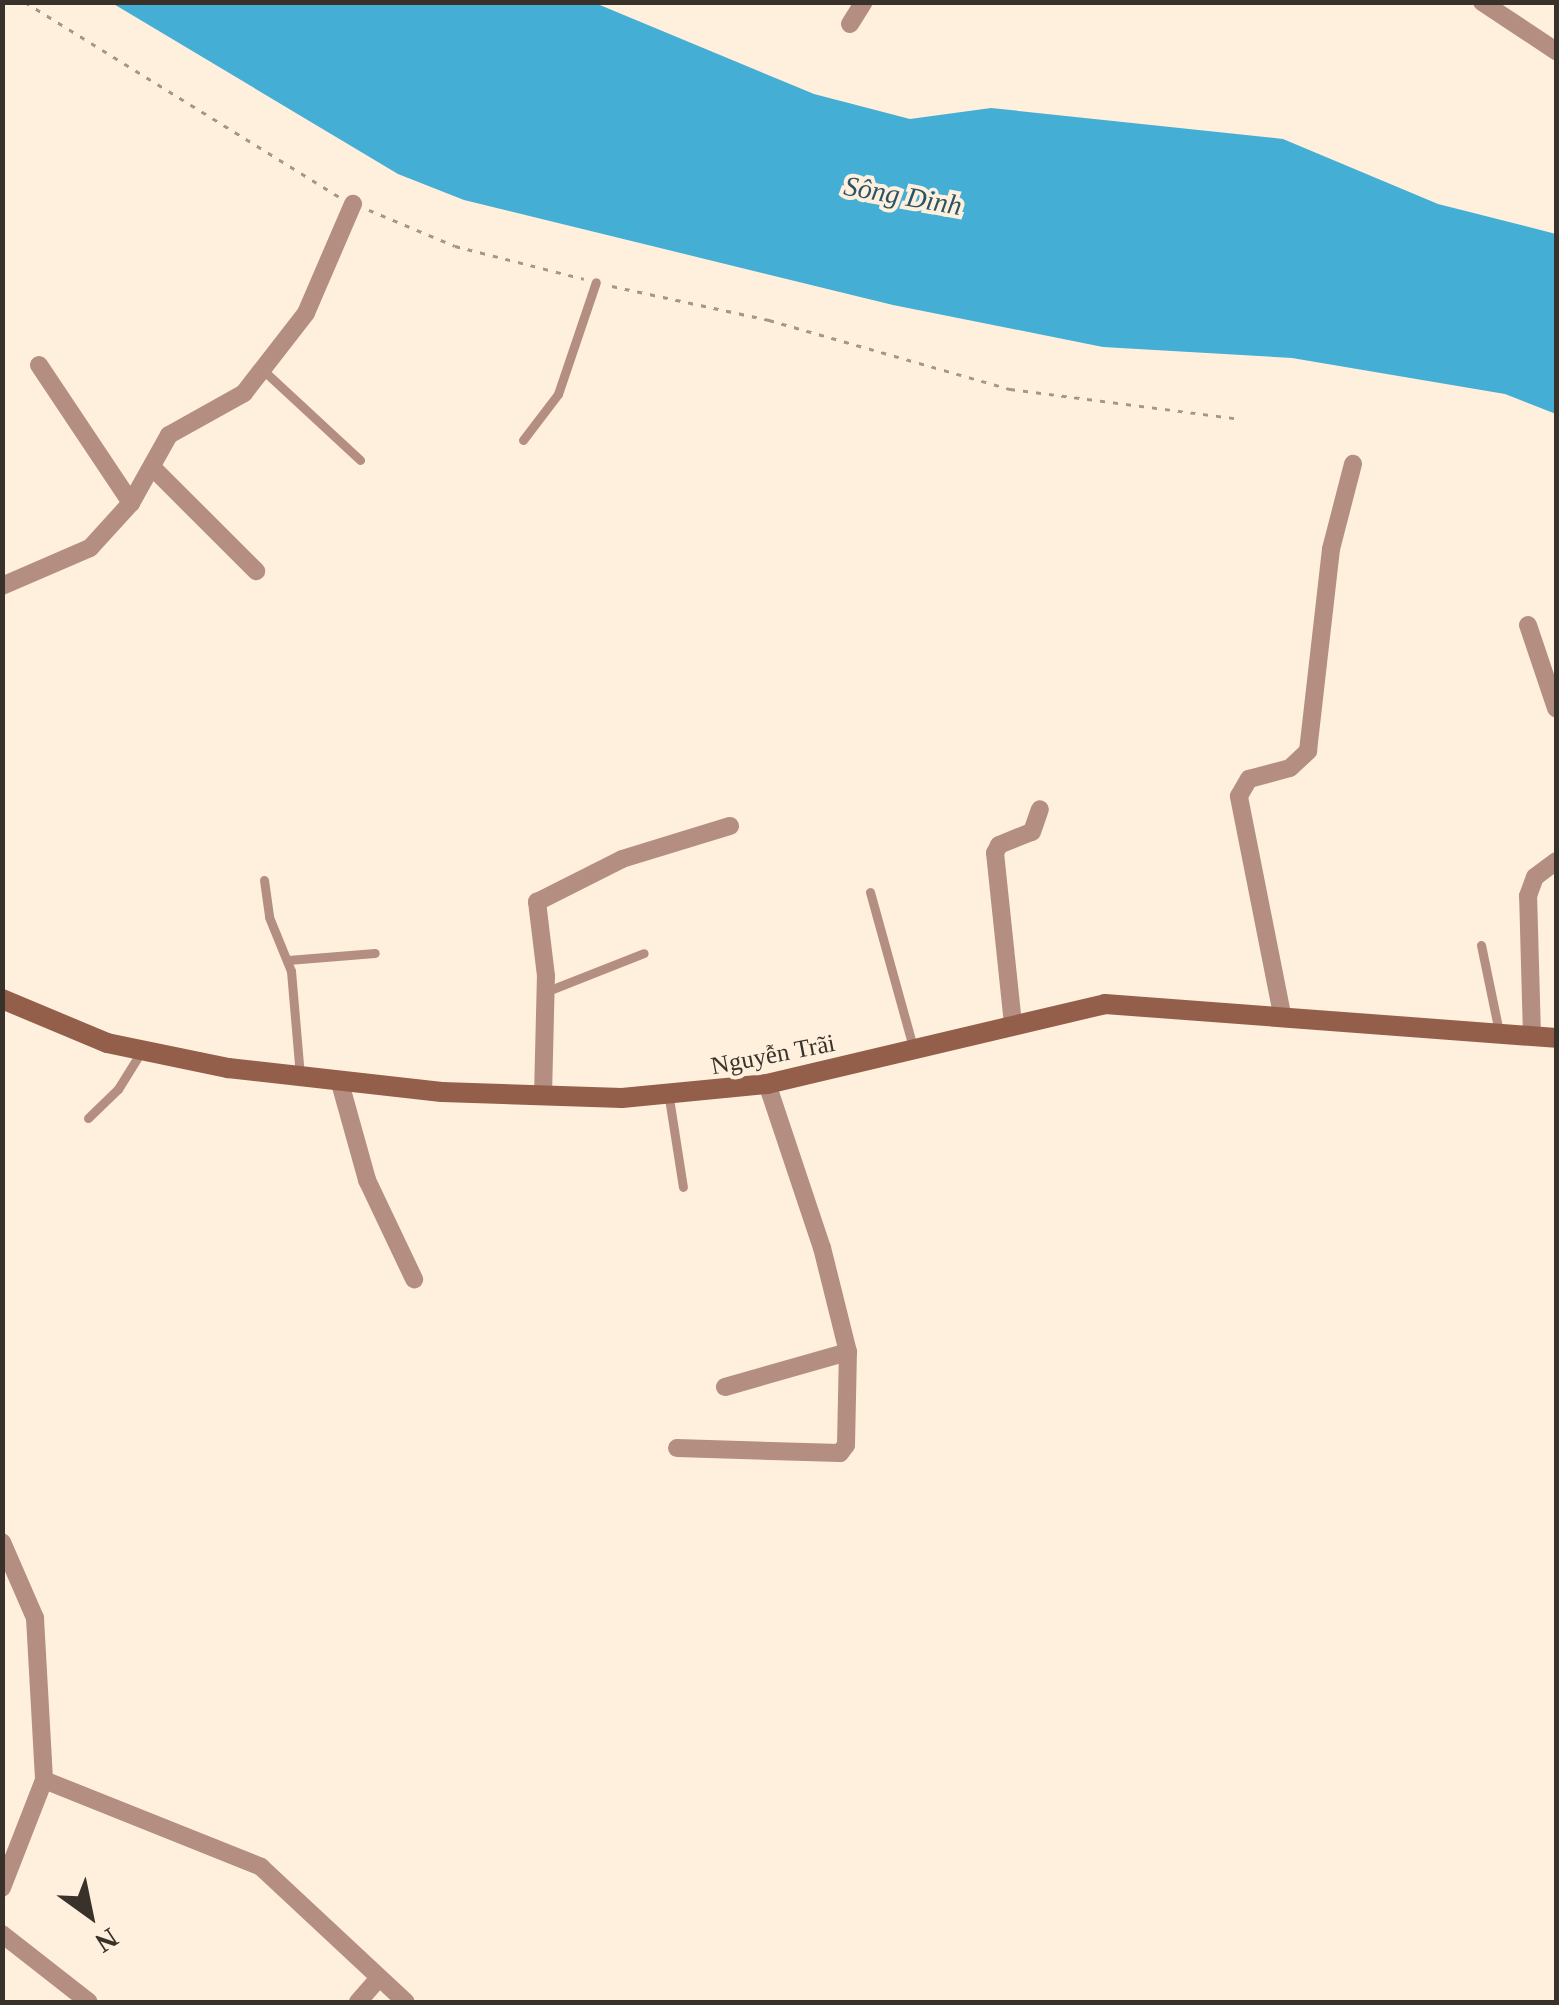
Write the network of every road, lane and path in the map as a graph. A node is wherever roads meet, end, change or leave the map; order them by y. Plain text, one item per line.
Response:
1 (24, 2) edge
2 (864, 2) edge
3 (1482, 2) edge
4 (850, 24) dead end
5 (1556, 51) edge
6 (353, 204) junction
7 (596, 282) junction
8 (39, 365) dead end
9 (264, 371) junction
10 (1240, 419) dead end
11 (523, 440) dead end
12 (360, 460) dead end
13 (1353, 464) dead end
14 (153, 468) junction
15 (131, 503) junction
16 (256, 571) dead end
17 (2, 586) edge
18 (1528, 624) dead end
19 (1556, 708) edge
20 (1040, 809) dead end
21 (730, 826) dead end
22 (1556, 862) edge
23 (264, 880) dead end
24 (870, 892) dead end
25 (1480, 945) dead end
26 (374, 953) dead end
27 (644, 953) dead end
28 (288, 960) junction
29 (546, 992) junction
30 (2, 999) edge
31 (1282, 1014) junction
32 (1013, 1024) junction
33 (1500, 1034) junction
34 (1532, 1036) junction
35 (1556, 1038) edge
36 (914, 1050) junction
37 (141, 1052) junction
38 (300, 1078) junction
39 (340, 1083) junction
40 (767, 1084) junction
41 (543, 1096) junction
42 (669, 1098) junction
43 (88, 1118) dead end
44 (684, 1188) dead end
45 (414, 1279) dead end
46 (848, 1352) junction
47 (725, 1387) dead end
48 (677, 1448) dead end
49 (2, 1542) edge
50 (44, 1780) junction
51 (2, 1888) edge
52 (2, 1934) edge
53 (378, 1978) junction
54 (89, 2002) edge
55 (358, 2002) edge
56 (406, 2002) edge

1 - 6 path
2 - 4 street
3 - 5 street
6 - 7 path
6 - 9 street
7 - 10 path
7 - 11 lane
8 - 15 street
9 - 12 lane
9 - 14 street
13 - 31 street
14 - 15 street
14 - 16 street
15 - 17 street
18 - 19 street
20 - 32 street
21 - 29 street
22 - 34 street
23 - 28 lane
24 - 36 lane
25 - 33 lane
26 - 28 lane
27 - 29 lane
28 - 38 lane
29 - 41 street
30 - 37 main road, Nguyễn Trãi
31 - 32 main road, Nguyễn Trãi
31 - 33 main road, Nguyễn Trãi
32 - 36 main road, Nguyễn Trãi
33 - 34 main road, Nguyễn Trãi
34 - 35 main road, Nguyễn Trãi
36 - 40 main road, Nguyễn Trãi
37 - 38 main road, Nguyễn Trãi
37 - 43 lane
38 - 39 main road, Nguyễn Trãi
39 - 41 main road, Nguyễn Trãi
39 - 45 street
40 - 42 main road, Nguyễn Trãi
40 - 46 street
41 - 42 main road, Nguyễn Trãi
42 - 44 lane
46 - 47 street
46 - 48 street
49 - 50 street
50 - 51 street
50 - 53 street
52 - 54 street
53 - 55 street
53 - 56 street

